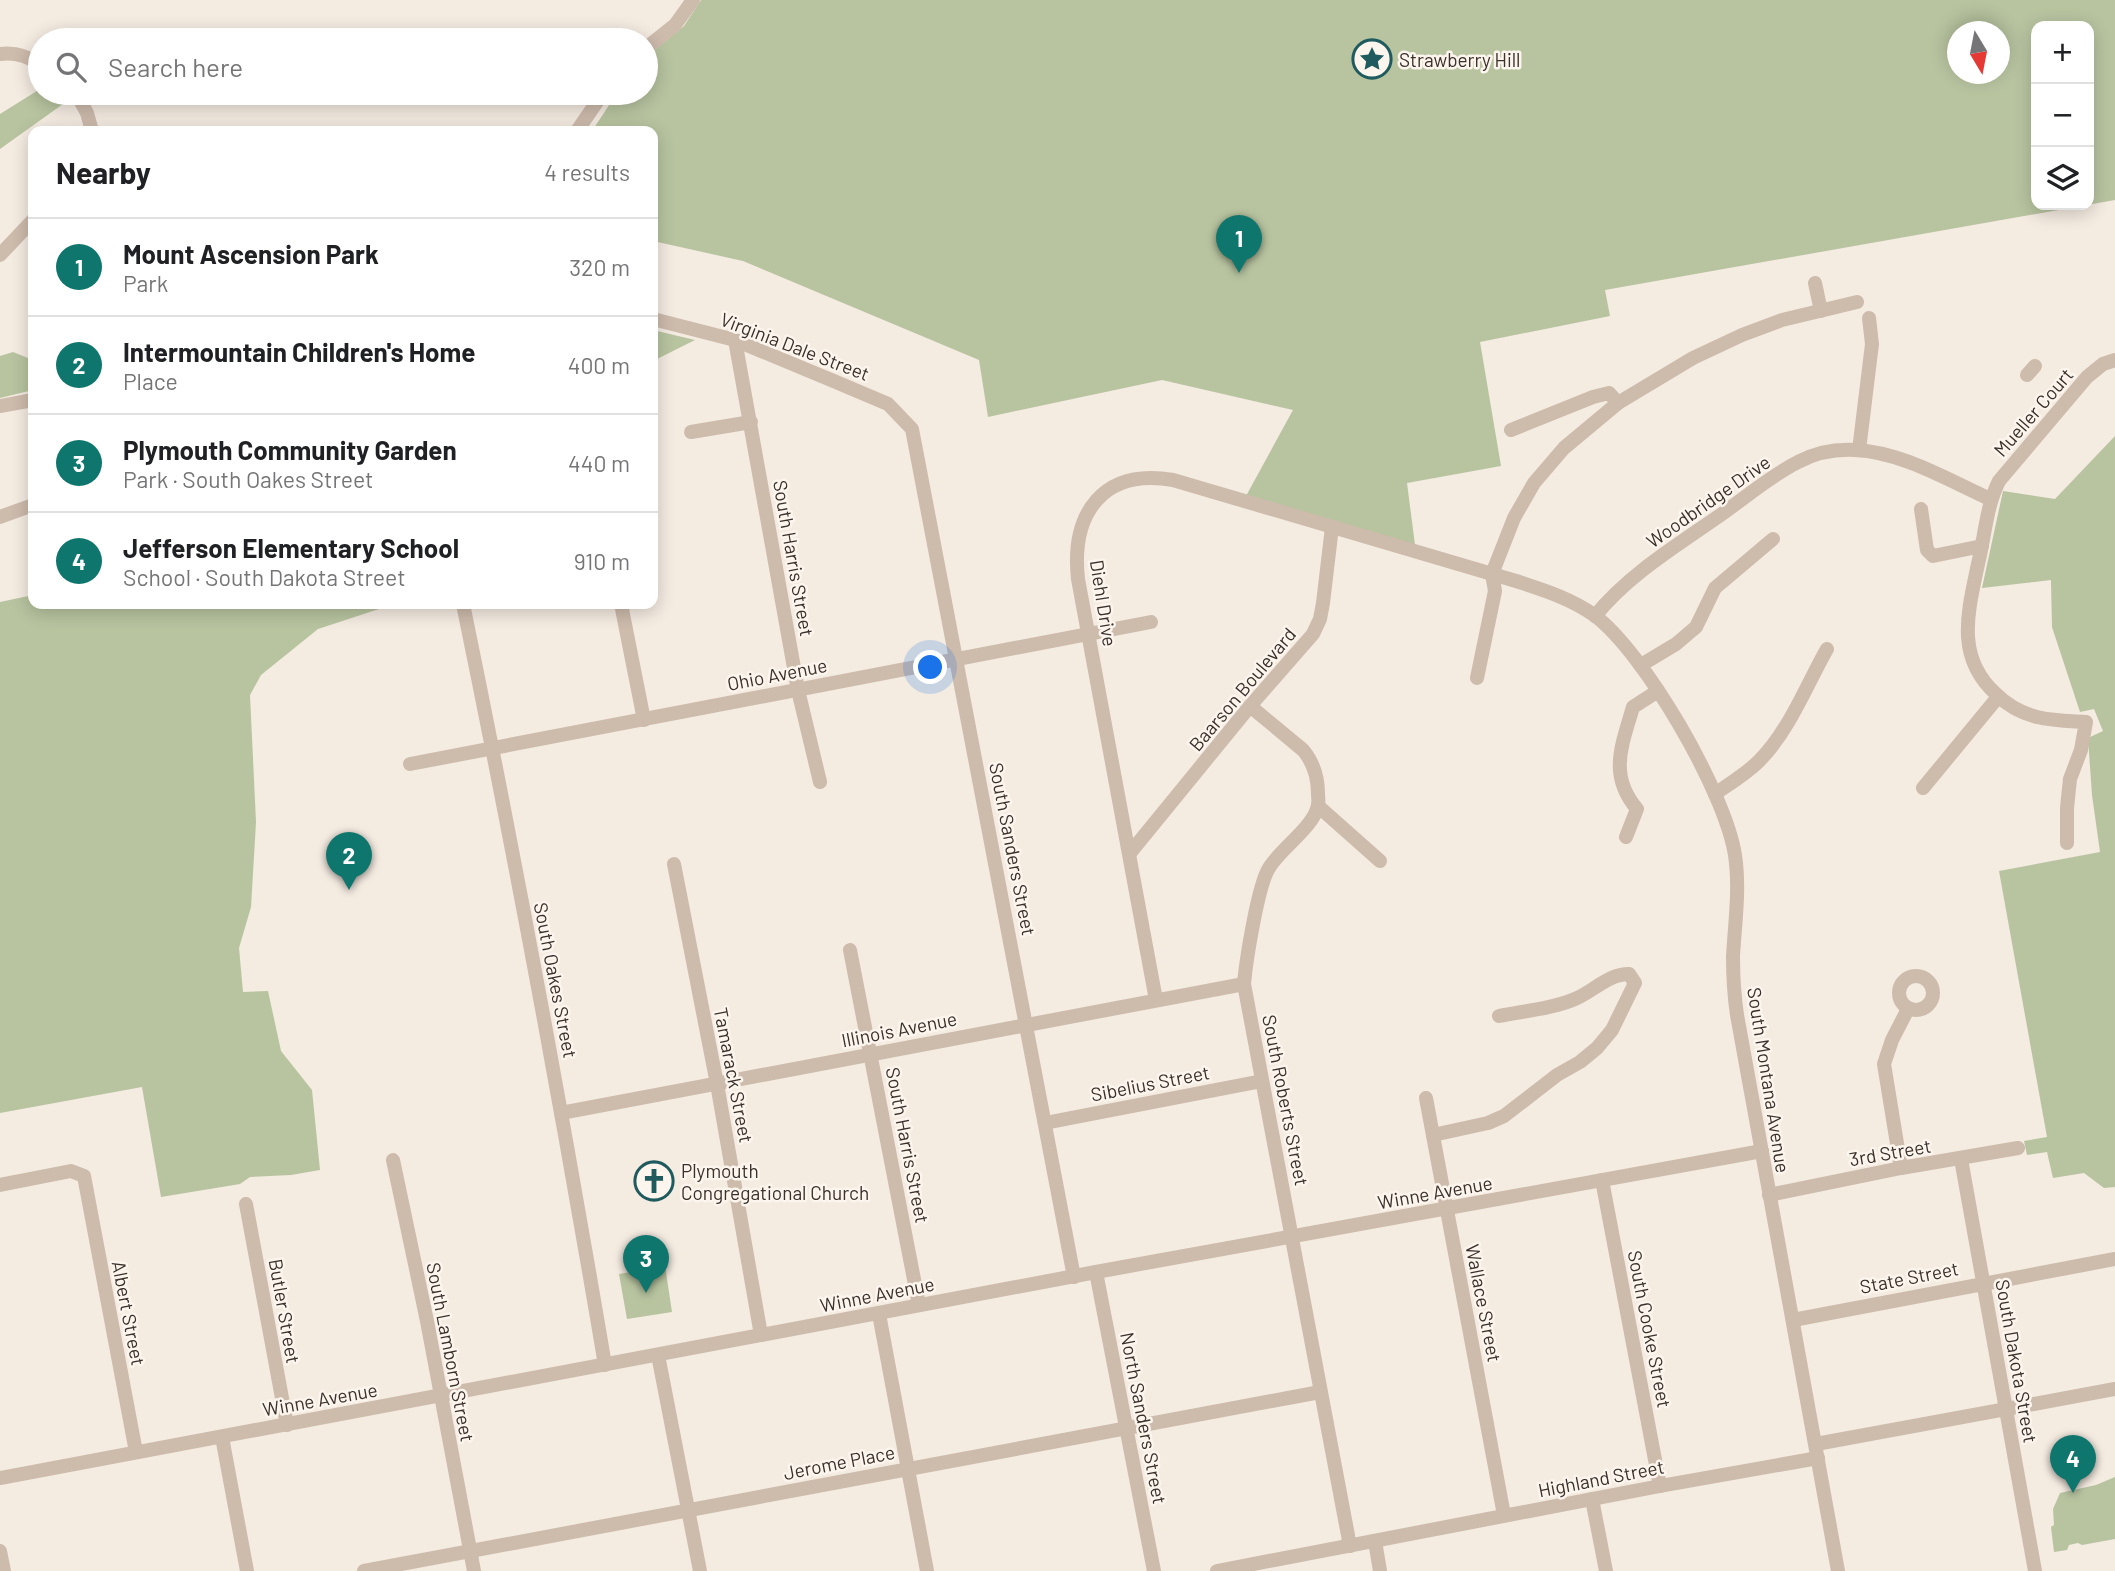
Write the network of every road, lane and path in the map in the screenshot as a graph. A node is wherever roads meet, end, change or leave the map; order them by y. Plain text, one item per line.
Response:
1 (693, 0) edge
2 (658, 38) edge
3 (0, 54) edge
4 (28, 58) edge
5 (83, 105) edge
6 (595, 105) edge
7 (91, 126) edge
8 (581, 126) edge
9 (28, 225) edge
10 (0, 255) edge
11 (1815, 282) dead end
12 (1857, 302) dead end
13 (1821, 311) junction
14 (1870, 318) dead end
15 (658, 319) edge
16 (735, 340) junction
17 (2115, 360) edge
18 (28, 401) edge
19 (1618, 403) junction
20 (0, 406) edge
21 (751, 422) junction
22 (912, 429) joint
23 (1511, 430) dead end
24 (691, 432) dead end
25 (1859, 450) junction
26 (1990, 499) junction
27 (28, 507) edge
28 (1921, 509) dead end
29 (0, 517) edge
30 (1332, 527) junction
31 (1773, 540) dead end
32 (1982, 546) junction
33 (1492, 574) junction
34 (464, 609) edge
35 (622, 609) edge
36 (1595, 617) junction
37 (1151, 622) dead end
38 (1089, 634) junction
39 (1827, 649) dead end
40 (957, 659) junction
41 (1641, 665) junction
42 (1477, 678) dead end
43 (798, 690) junction
44 (1658, 691) junction
45 (1998, 697) junction
46 (1250, 706) junction
47 (644, 720) junction
48 (493, 749) junction
49 (410, 764) dead end
50 (820, 782) dead end
51 (1923, 788) dead end
52 (1714, 794) junction
53 (1318, 806) junction
54 (1626, 837) dead end
55 (2067, 843) dead end
56 (1130, 853) junction
57 (1380, 861) dead end
58 (674, 864) dead end
59 (850, 950) dead end
60 (1244, 984) junction
61 (1156, 1000) junction
62 (1908, 1009) dead end
63 (1499, 1016) dead end
64 (1027, 1025) junction
65 (872, 1054) junction
66 (1262, 1081) junction
67 (716, 1084) junction
68 (1426, 1098) dead end
69 (562, 1113) junction
70 (1045, 1123) junction
71 (1433, 1135) junction
72 (2018, 1148) dead end
73 (1762, 1151) junction
74 (1961, 1158) junction
75 (393, 1160) dead end
76 (1901, 1168) junction
77 (1602, 1180) junction
78 (0, 1185) edge
79 (1769, 1195) junction
80 (246, 1203) dead end
81 (1447, 1209) junction
82 (1293, 1237) junction
83 (2115, 1258) edge
84 (1096, 1272) junction
85 (1074, 1277) junction
86 (1983, 1282) junction
87 (919, 1306) junction
88 (879, 1314) junction
89 (1793, 1320) junction
90 (761, 1335) junction
91 (658, 1355) junction
92 (606, 1365) junction
93 (2115, 1389) edge
94 (1321, 1392) junction
95 (441, 1396) junction
96 (2006, 1409) junction
97 (287, 1425) junction
98 (1127, 1428) junction
99 (222, 1437) junction
100 (1817, 1451) junction
101 (135, 1452) junction
102 (908, 1468) junction
103 (0, 1478) edge
104 (1660, 1486) junction
105 (1592, 1499) junction
106 (689, 1510) junction
107 (1504, 1516) junction
108 (1375, 1541) junction
109 (1350, 1546) junction
110 (0, 1551) edge
111 (470, 1551) junction
112 (4, 1571) edge
113 (247, 1571) edge
114 (365, 1571) edge
115 (474, 1571) edge
116 (700, 1571) edge
117 (927, 1571) edge
118 (1154, 1571) edge
119 (1217, 1571) edge
120 (1380, 1571) edge
121 (1606, 1571) edge
122 (1838, 1571) edge
123 (2035, 1571) edge

1 - 2 street
3 - 4 street
5 - 7 street
6 - 8 street
9 - 10 street
11 - 13 street
12 - 13 street
13 - 19 street
14 - 25 street
15 - 16 street, Virginia Dale Street
16 - 21 street, South Harris Street
16 - 22 street, Virginia Dale Street
17 - 26 street, Mueller Court
18 - 20 street
19 - 23 street
19 - 33 street
21 - 24 street
21 - 43 street, South Harris Street
22 - 40 street, South Sanders Street
25 - 26 street, Woodbridge Drive
25 - 36 street, Woodbridge Drive
26 - 32 street
27 - 29 street
28 - 32 street
30 - 33 street, Diehl Drive
30 - 38 street, Diehl Drive
30 - 46 street, Baarson Boulevard
31 - 41 street
32 - 45 street
33 - 36 street, South Montana Avenue
33 - 42 street
34 - 48 street, South Oakes Street
35 - 47 street
36 - 41 street, South Montana Avenue
37 - 38 street, Ohio Avenue
38 - 40 street, Ohio Avenue
38 - 56 street, Diehl Drive
39 - 52 street
40 - 43 street, Ohio Avenue
40 - 64 street, South Sanders Street
41 - 44 street, South Montana Avenue
43 - 47 street, Ohio Avenue
43 - 50 street, South Harris Street
44 - 52 street, South Montana Avenue
44 - 54 street
45 - 51 street
45 - 55 street
46 - 53 street
46 - 56 street, Baarson Boulevard
47 - 48 street, Ohio Avenue
48 - 49 street, Ohio Avenue
48 - 69 street, South Oakes Street
52 - 73 street, South Montana Avenue
53 - 57 street
53 - 60 street, South Roberts Street
56 - 61 street, Diehl Drive
58 - 67 street, Tamarack Street
59 - 65 street, South Harris Street
60 - 61 street, Illinois Avenue
60 - 66 street, South Roberts Street
61 - 64 street, Illinois Avenue
62 - 76 street
63 - 71 street
64 - 65 street, Illinois Avenue
64 - 70 street, South Sanders Street
65 - 67 street, Illinois Avenue
65 - 87 street, South Harris Street
66 - 70 street, Sibelius Street
66 - 82 street, South Roberts Street
67 - 69 street, Illinois Avenue
67 - 90 street, Tamarack Street
68 - 71 street, Wallace Street
69 - 92 street, South Oakes Street
70 - 85 street, South Sanders Street
71 - 81 street, Wallace Street
72 - 74 street, 3rd Street
73 - 77 street, Winne Avenue
73 - 79 street, South Montana Avenue
74 - 76 street, 3rd Street
74 - 86 street, South Dakota Street
75 - 95 street, South Lamborn Street
76 - 79 street, 3rd Street
77 - 81 street, Winne Avenue
77 - 104 street, South Cooke Street
78 - 101 street, Albert Street
79 - 89 street, South Montana Avenue
80 - 97 street, Butler Street
81 - 82 street, Winne Avenue
81 - 107 street, Wallace Street
82 - 84 street, Winne Avenue
82 - 94 street, South Roberts Street
83 - 86 street, State Street
84 - 85 street, Winne Avenue
84 - 98 street, North Sanders Street
85 - 87 street, Winne Avenue
86 - 89 street, State Street
86 - 96 street, South Dakota Street
87 - 88 street, Winne Avenue
88 - 90 street, Winne Avenue
88 - 102 street
89 - 100 street, South Montana Avenue
90 - 91 street, Winne Avenue
91 - 92 street, Winne Avenue
91 - 106 street
92 - 95 street, Winne Avenue
93 - 96 street, Highland Street
94 - 98 street, Jerome Place
94 - 109 street, South Roberts Street
95 - 97 street, Winne Avenue
95 - 111 street, South Lamborn Street
96 - 100 street, Highland Street
96 - 123 street, South Dakota Street
97 - 99 street, Winne Avenue
98 - 102 street, Jerome Place
98 - 118 street, North Sanders Street
99 - 101 street, Winne Avenue
99 - 113 street
100 - 104 street, Highland Street
100 - 122 street, South Montana Avenue
101 - 103 street, Winne Avenue
102 - 106 street, Jerome Place
102 - 117 street
104 - 105 street, Highland Street
105 - 107 street, Highland Street
105 - 121 street
106 - 111 street, Jerome Place
106 - 116 street
107 - 108 street, Highland Street
108 - 109 street
108 - 120 street
109 - 119 street
110 - 112 street
111 - 114 street, Jerome Place
111 - 115 street, South Lamborn Street

